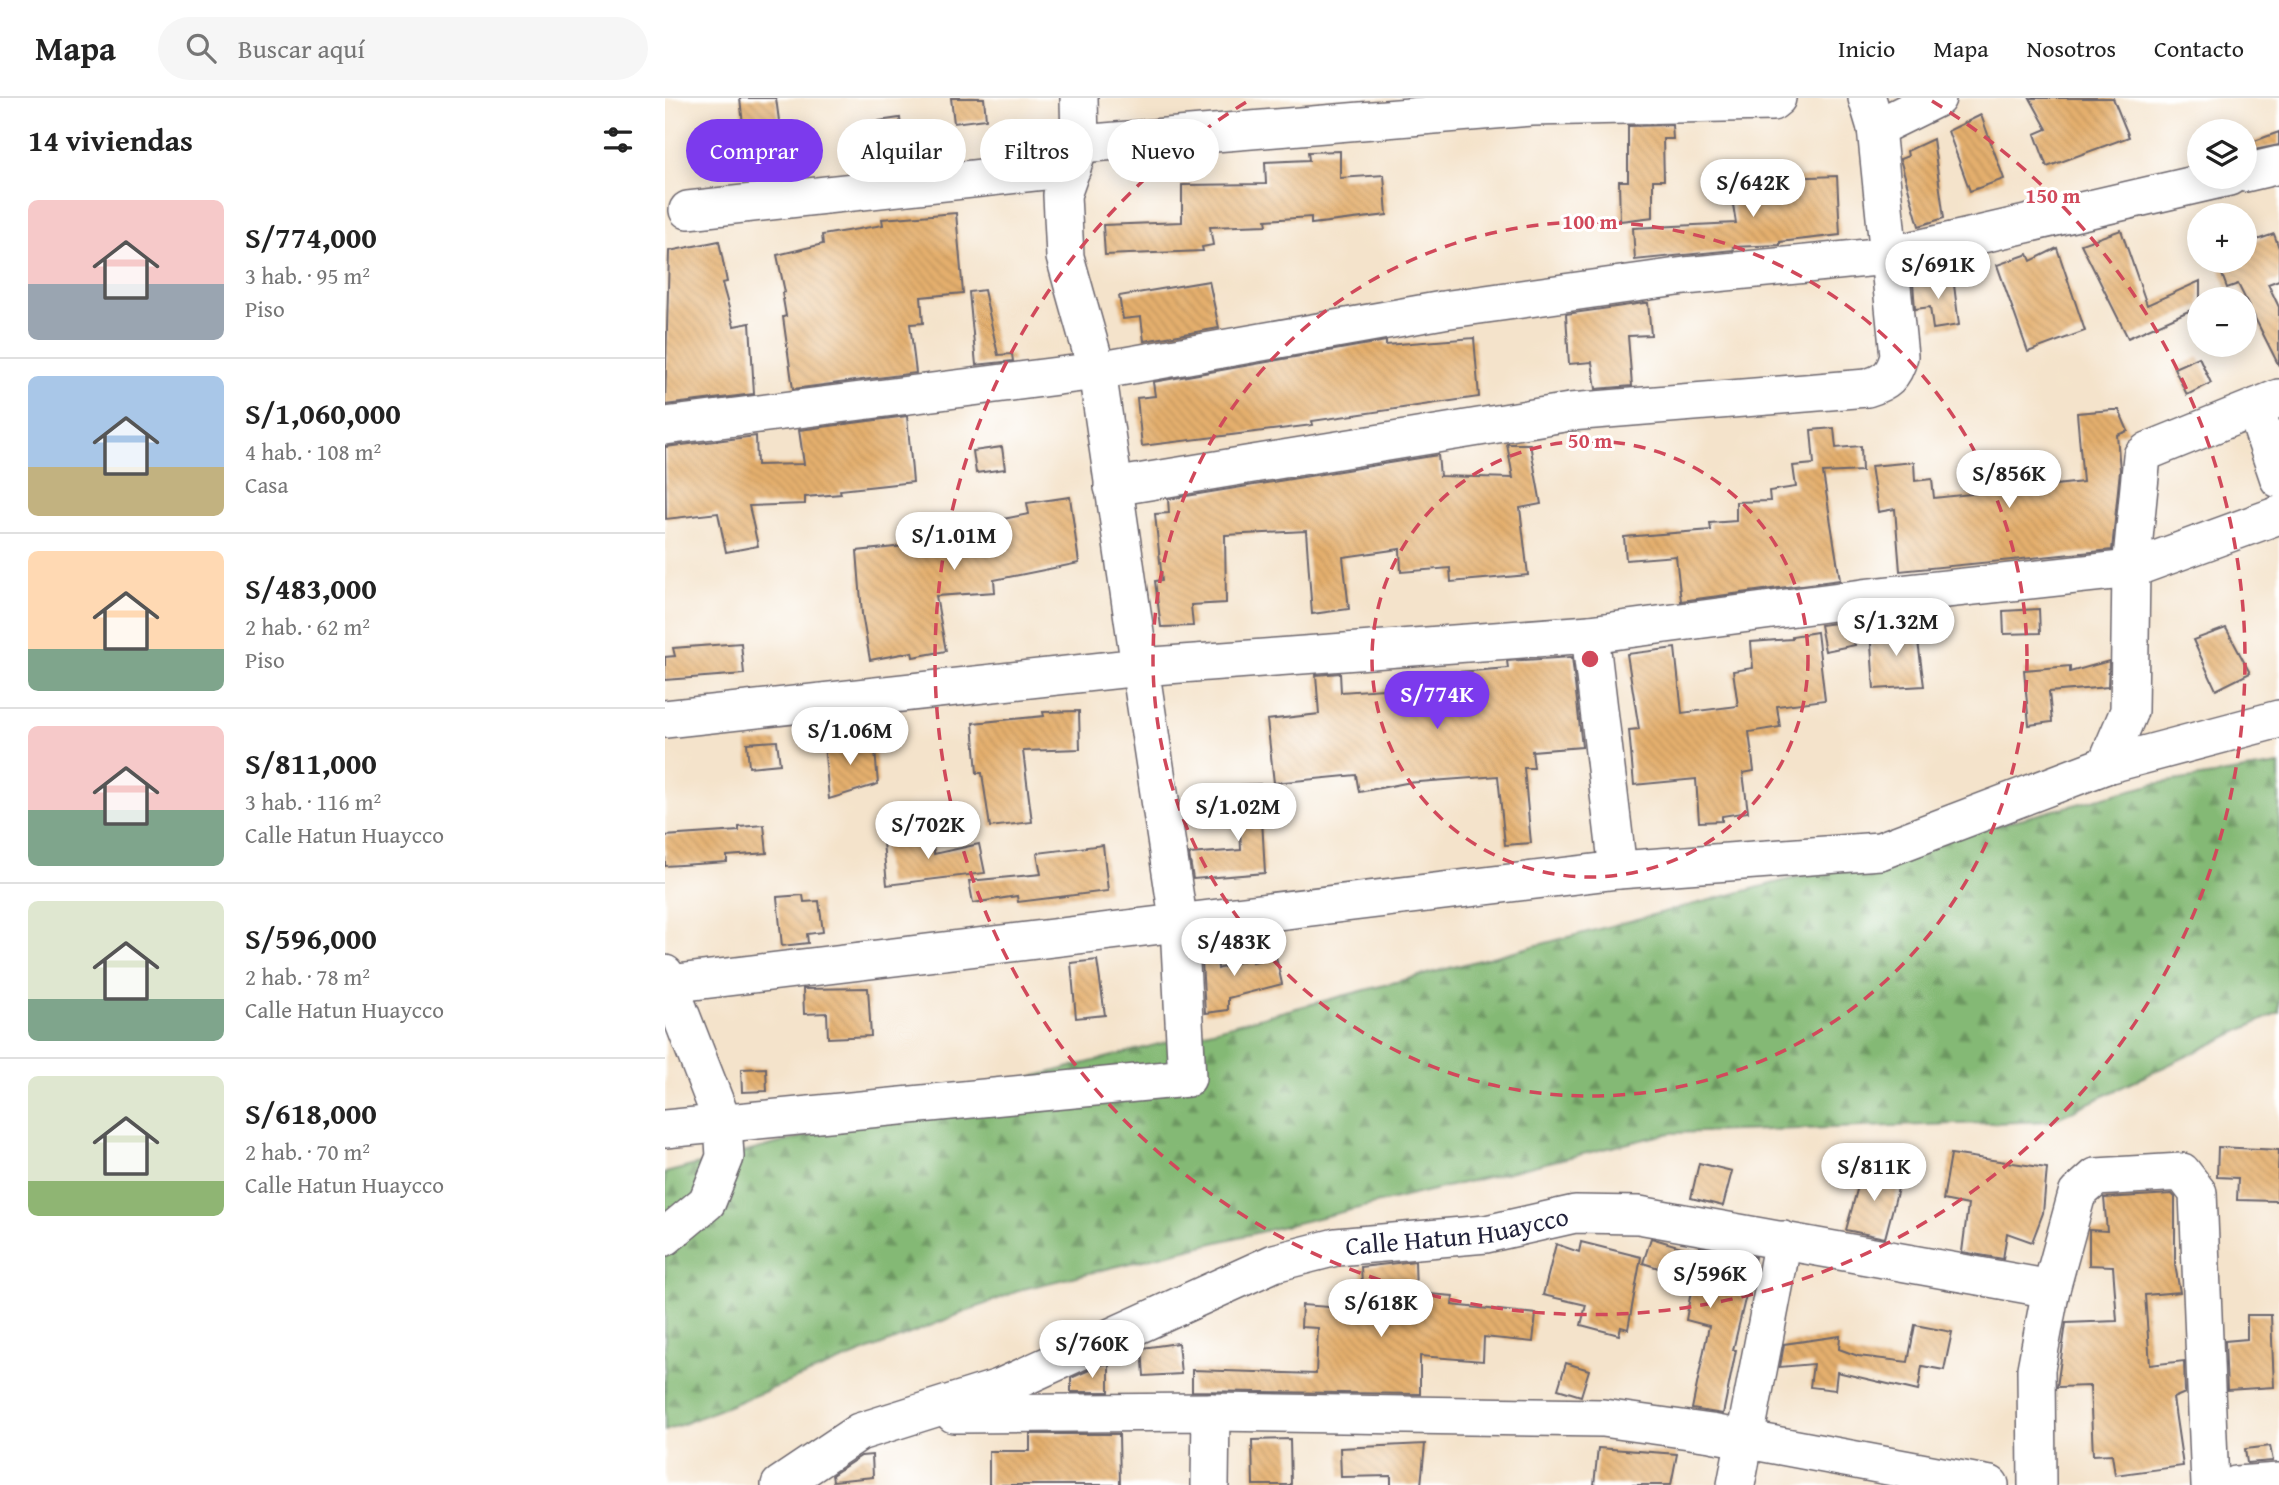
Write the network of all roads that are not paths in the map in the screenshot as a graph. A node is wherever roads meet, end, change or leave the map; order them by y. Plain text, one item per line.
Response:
1 (1079, 98) edge
2 (1777, 98) edge
3 (1937, 98) edge
4 (1530, 103) edge
5 (1872, 113) edge
6 (1078, 119) edge
7 (1093, 154) edge
8 (2279, 164) edge
9 (980, 170) edge
10 (2257, 170) edge
11 (1067, 182) edge
12 (2187, 187) edge
13 (688, 211) dead end
14 (1887, 256) junction
15 (1097, 371) junction
16 (2267, 403) edge
17 (665, 426) edge
18 (2279, 479) edge
19 (1113, 487) junction
20 (2279, 514) edge
21 (2131, 569) junction
22 (1590, 634) junction
23 (1140, 667) junction
24 (665, 719) edge
25 (2279, 719) edge
26 (2106, 765) junction
27 (1618, 870) junction
28 (1179, 925) junction
29 (667, 979) edge
30 (723, 1123) junction
31 (665, 1129) edge
32 (665, 1237) edge
33 (1783, 1240) junction
34 (2051, 1289) junction
35 (2036, 1369) junction
36 (1211, 1412) junction
37 (915, 1414) junction
38 (1745, 1439) junction
39 (2279, 1482) edge
40 (780, 1485) edge
41 (1210, 1485) edge
42 (1736, 1485) edge
43 (1990, 1485) edge
44 (2007, 1485) edge
45 (2037, 1485) edge
46 (2210, 1485) edge
47 (2236, 1485) edge

1 - 6 street
2 - 4 street
3 - 5 street
4 - 7 street
5 - 14 street
8 - 10 street
9 - 13 street
11 - 15 street
12 - 14 street
14 - 15 street
14 - 19 street
15 - 17 street
15 - 19 street
16 - 18 street
16 - 21 street
19 - 23 street
20 - 21 street
21 - 22 street
21 - 26 street
22 - 23 street
22 - 27 street
23 - 24 street
23 - 28 street
25 - 26 street
26 - 27 street
27 - 28 street
28 - 29 street
28 - 30 street
29 - 30 street
30 - 31 street
30 - 32 street
33 - 34 street, Calle Hatun Huaycco
33 - 37 street, Calle Hatun Huaycco
33 - 38 street
34 - 35 street
34 - 46 street
35 - 44 street
35 - 45 street
36 - 37 street
36 - 38 street
36 - 41 street
37 - 40 street, Calle Hatun Huaycco
38 - 42 street
38 - 43 street
39 - 47 street

